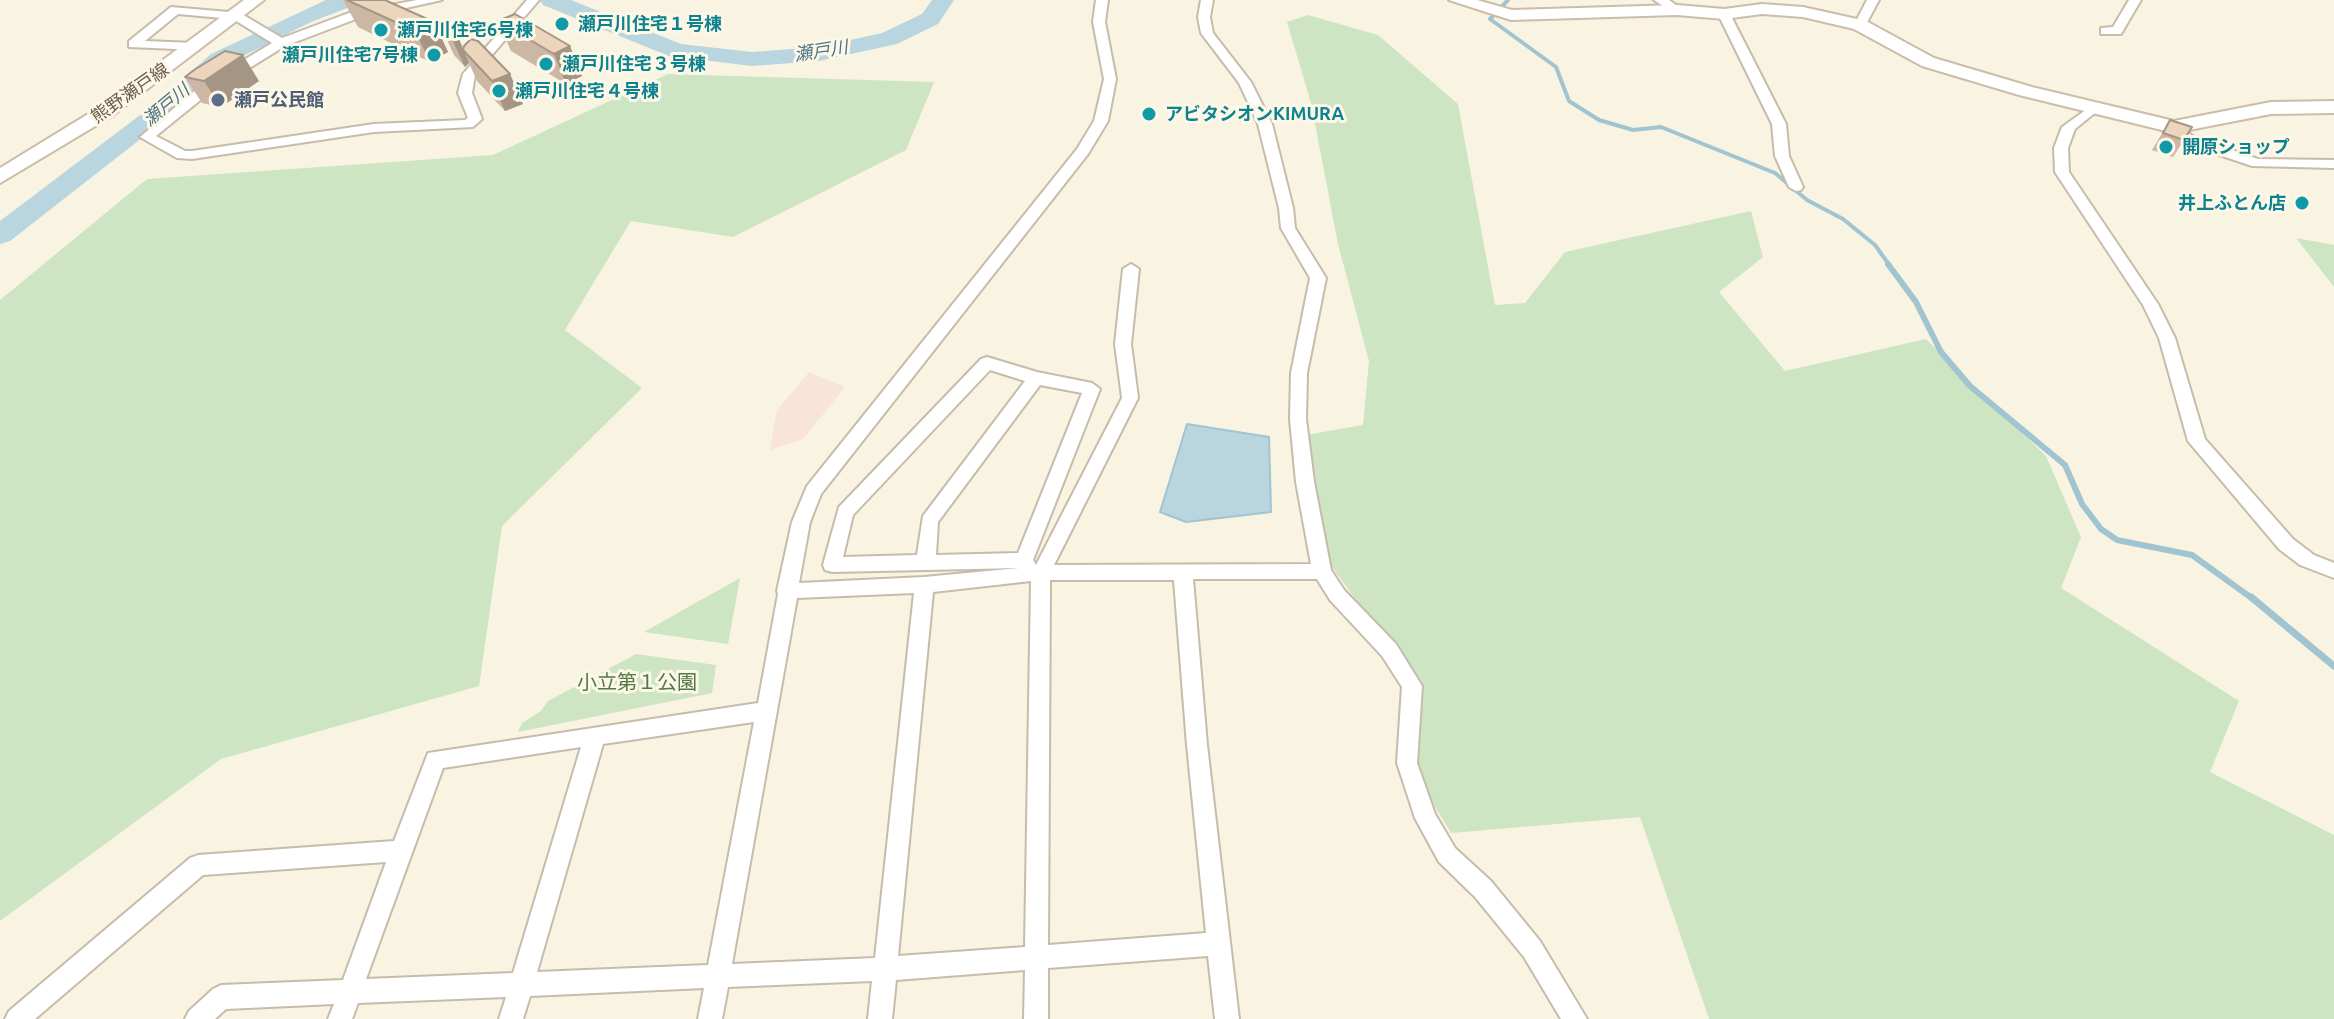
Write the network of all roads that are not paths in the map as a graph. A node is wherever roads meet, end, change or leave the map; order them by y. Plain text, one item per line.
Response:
1 (255, 0) edge
2 (436, 0) edge
3 (520, 0) edge
4 (532, 0) edge
5 (1102, 0) edge
6 (1207, 0) edge
7 (1458, 0) edge
8 (1660, 0) edge
9 (1873, 0) edge
10 (2135, 0) edge
11 (1677, 10) junction
12 (1724, 14) junction
13 (236, 16) junction
14 (1860, 25) junction
15 (2105, 31) dead end
16 (279, 42) junction
17 (195, 47) junction
18 (2334, 107) edge
19 (2094, 108) junction
20 (2174, 127) junction
21 (2334, 164) edge
22 (3, 171) edge
23 (1796, 187) dead end
24 (1131, 269) dead end
25 (1036, 378) junction
26 (1032, 569) junction
27 (1183, 570) junction
28 (1322, 571) junction
29 (2334, 571) edge
30 (925, 574) junction
31 (786, 591) junction
32 (766, 711) junction
33 (595, 737) junction
34 (400, 851) junction
35 (1217, 944) junction
36 (1036, 955) junction
37 (885, 969) junction
38 (717, 974) junction
39 (520, 985) junction
40 (350, 991) junction
41 (17, 1019) edge
42 (197, 1019) edge
43 (340, 1019) edge
44 (511, 1019) edge
45 (710, 1019) edge
46 (880, 1019) edge
47 (1036, 1019) edge
48 (1227, 1019) edge
49 (1575, 1019) edge

1 - 13 street, 熊野瀬戸線
2 - 16 street
3 - 4 street
4 - 16 street
5 - 31 street
6 - 28 street
7 - 11 street
8 - 11 street
9 - 14 street
10 - 15 street
11 - 12 street
12 - 14 street
12 - 23 street
13 - 16 street
13 - 17 street, 熊野瀬戸線
13 - 17 street
14 - 19 street
17 - 22 street, 熊野瀬戸線
18 - 20 street
19 - 20 street
19 - 29 street
20 - 21 street
24 - 26 street
25 - 26 street
25 - 30 street
25 - 30 street
26 - 27 street
26 - 30 street
26 - 36 street
27 - 28 street
27 - 35 street
28 - 49 street
30 - 31 street
30 - 37 street
31 - 32 street
32 - 33 street
32 - 38 street
33 - 34 street
33 - 39 street
34 - 40 street
34 - 41 street
35 - 36 street
35 - 48 street
36 - 37 street
36 - 47 street
37 - 38 street
37 - 46 street
38 - 39 street
38 - 45 street
39 - 40 street
39 - 44 street
40 - 42 street
40 - 43 street

